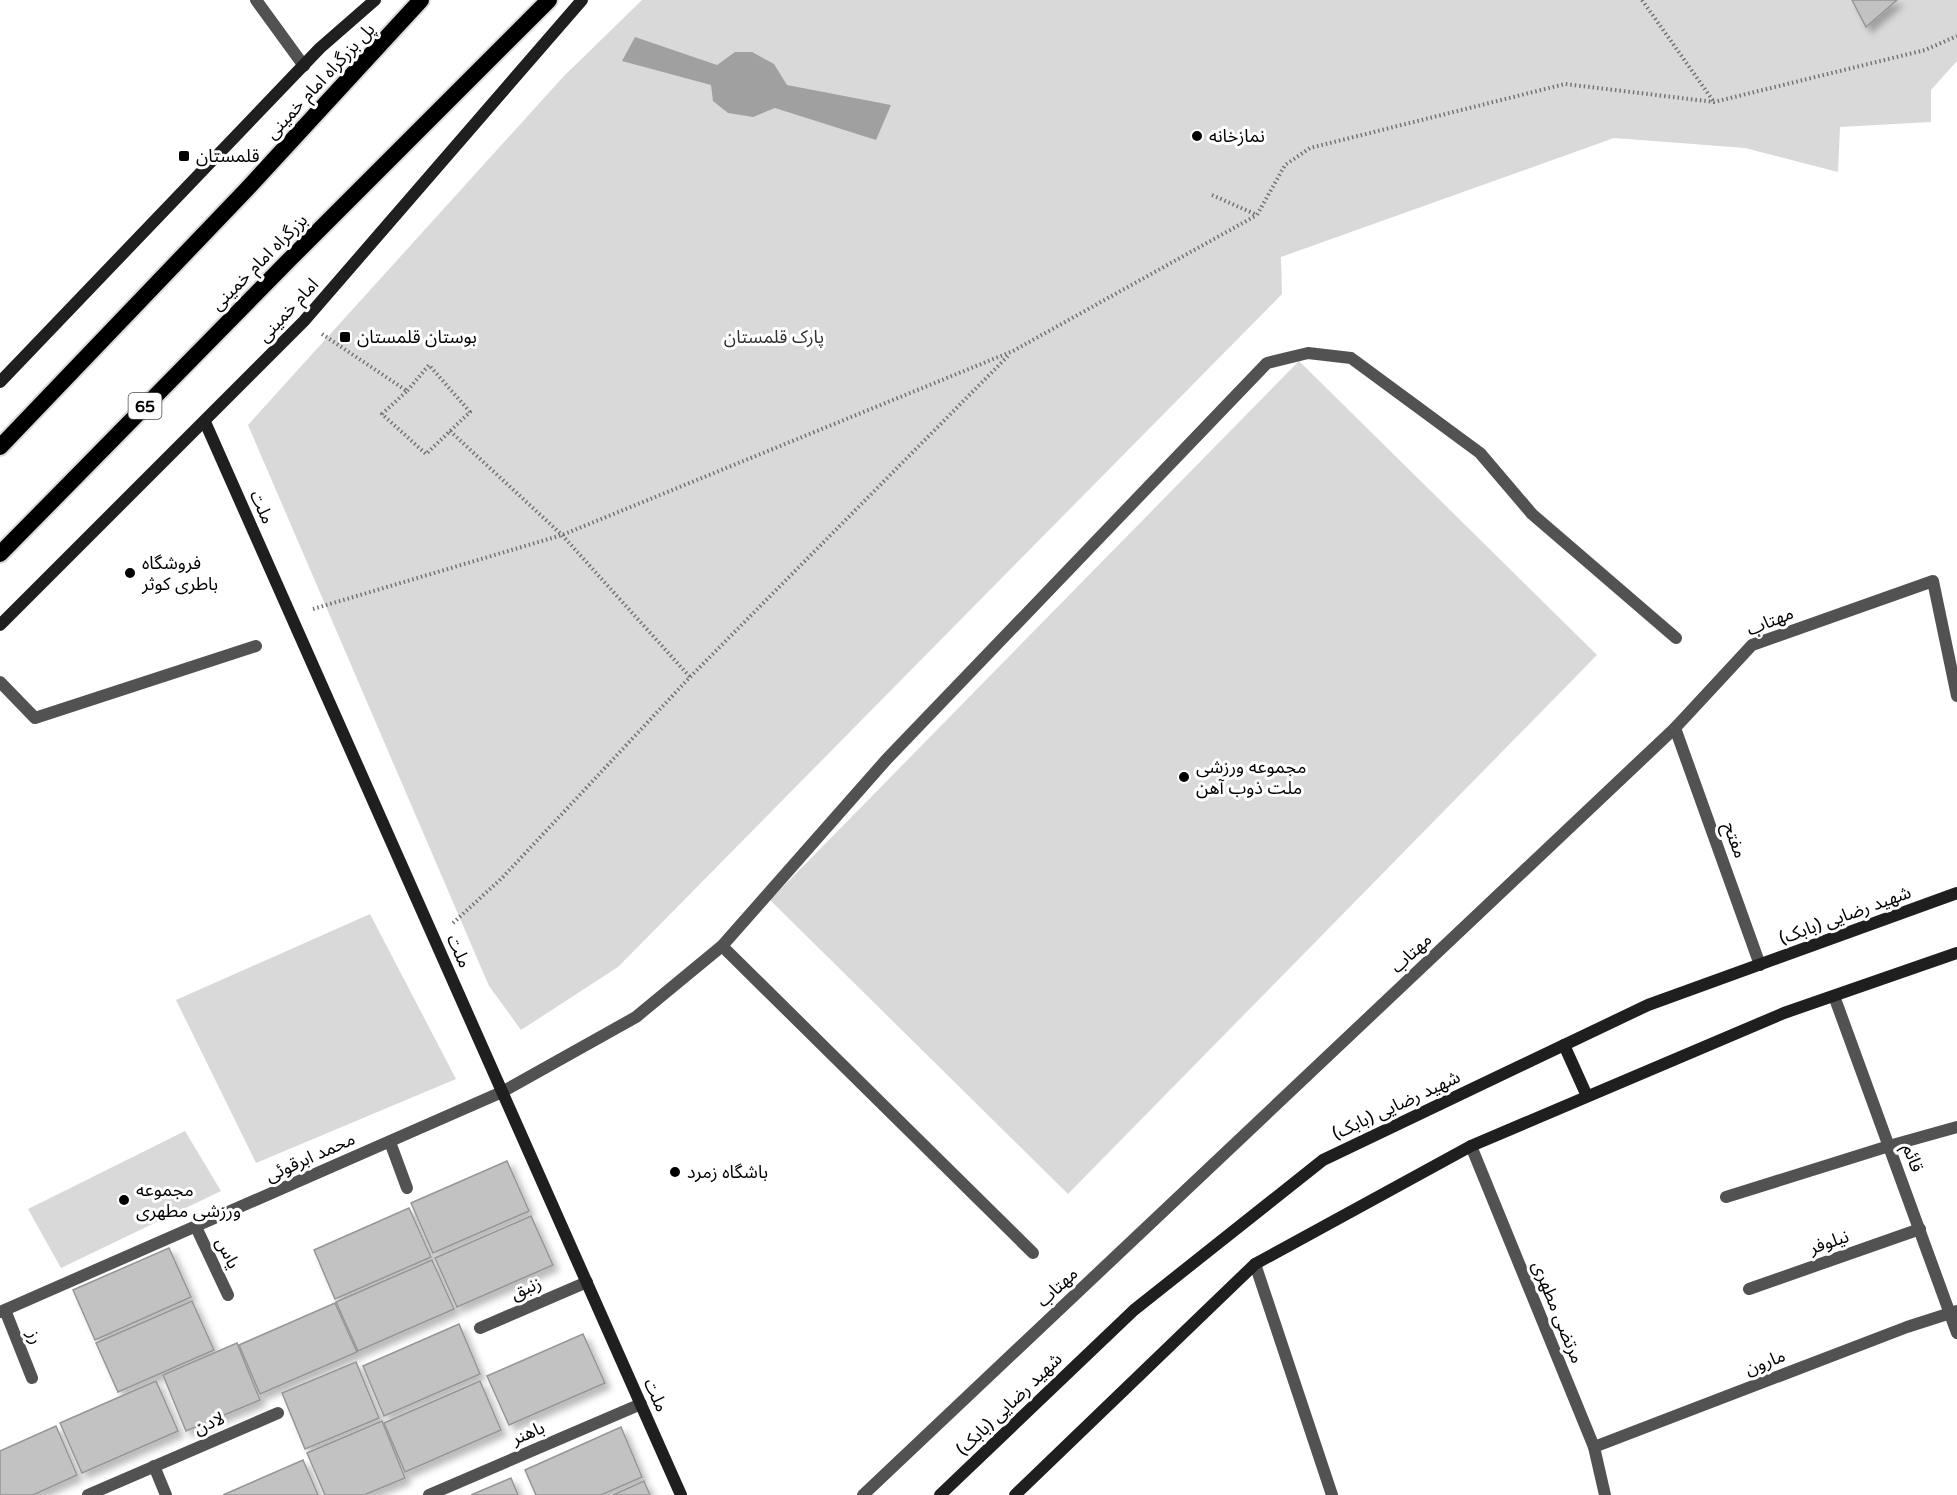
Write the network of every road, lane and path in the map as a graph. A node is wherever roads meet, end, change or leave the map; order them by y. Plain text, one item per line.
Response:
1 (256, 0) edge
2 (375, 0) edge
3 (421, 0) edge
4 (549, 0) edge
5 (582, 0) edge
6 (1642, 0) edge
7 (1957, 36) edge
8 (304, 66) junction
9 (1714, 102) junction
10 (1212, 195) dead end
11 (1257, 215) junction
12 (304, 321) junction
13 (1012, 351) junction
14 (0, 382) edge
15 (407, 391) junction
16 (205, 422) junction
17 (450, 431) junction
18 (0, 447) edge
19 (562, 535) junction
20 (0, 554) edge
21 (291, 616) junction
22 (0, 625) edge
23 (1676, 638) dead end
24 (256, 646) dead end
25 (690, 677) junction
26 (0, 682) edge
27 (1957, 696) edge
28 (1675, 728) junction
29 (1957, 893) edge
30 (435, 940) junction
31 (722, 946) junction
32 (1957, 953) edge
33 (1760, 964) junction
34 (1834, 996) junction
35 (1564, 1045) junction
36 (502, 1092) junction
37 (1587, 1096) junction
38 (1957, 1127) edge
39 (390, 1142) junction
40 (1471, 1146) junction
41 (1889, 1146) junction
42 (407, 1188) dead end
43 (1726, 1197) dead end
44 (196, 1227) junction
45 (1920, 1229) junction
46 (1033, 1253) dead end
47 (1255, 1264) junction
48 (587, 1282) junction
49 (1749, 1289) dead end
50 (228, 1295) dead end
51 (3, 1311) edge
52 (1954, 1312) edge
53 (480, 1328) dead end
54 (1957, 1333) edge
55 (32, 1378) dead end
56 (641, 1404) junction
57 (278, 1413) dead end
58 (1594, 1447) junction
59 (154, 1466) junction
60 (88, 1495) edge
61 (165, 1495) edge
62 (429, 1495) edge
63 (681, 1495) edge
64 (863, 1495) edge
65 (940, 1495) edge
66 (1015, 1495) edge
67 (1332, 1495) edge
68 (1605, 1495) edge

1 - 8 street
2 - 8 main road
3 - 18 highway, پل بزرگراه امام خمینی
4 - 20 highway, بزرگراه امام خمینی / 65
5 - 12 main road, امام خمینی
6 - 9 path
7 - 9 path
8 - 14 main road
9 - 11 path
10 - 11 path
11 - 13 path
12 - 15 path
12 - 16 main road, امام خمینی
13 - 19 path
13 - 25 path
15 - 17 path
15 - 17 path
16 - 21 main road, ملت
16 - 22 main road, امام خمینی
17 - 19 path
19 - 21 path
19 - 25 path
21 - 30 main road, ملت
23 - 31 street, محمد ابرقوئی
24 - 26 street
25 - 30 path
27 - 28 street, مهتاب
28 - 33 street, مفتح
28 - 64 street, مهتاب
29 - 33 main road, شهید رضایی (بابک)
30 - 36 main road, ملت
31 - 36 street, محمد ابرقوئی
31 - 46 street
32 - 34 main road
33 - 35 main road, شهید رضایی (بابک)
34 - 37 main road
34 - 41 street, قائم
35 - 37 main road
35 - 65 main road, شهید رضایی (بابک)
36 - 39 street, محمد ابرقوئی
36 - 48 main road, ملت
37 - 40 main road
38 - 41 street
39 - 42 street
39 - 44 street, محمد ابرقوئی
40 - 47 main road
40 - 58 street, مرتضی مطهری
41 - 43 street
41 - 45 street, قائم
44 - 50 street, یاس
44 - 51 street, محمد ابرقوئی
45 - 49 street, نیلوفر
45 - 52 street, قائم
47 - 66 main road
47 - 67 street
48 - 53 street, زنبق
48 - 56 main road, ملت
51 - 55 street, رز
52 - 54 street, قائم
52 - 58 street, مارون
56 - 62 street, باهنر
56 - 63 main road, ملت
57 - 59 street, لادن
58 - 68 street, مرتضی مطهری
59 - 60 street, لادن
59 - 61 street

